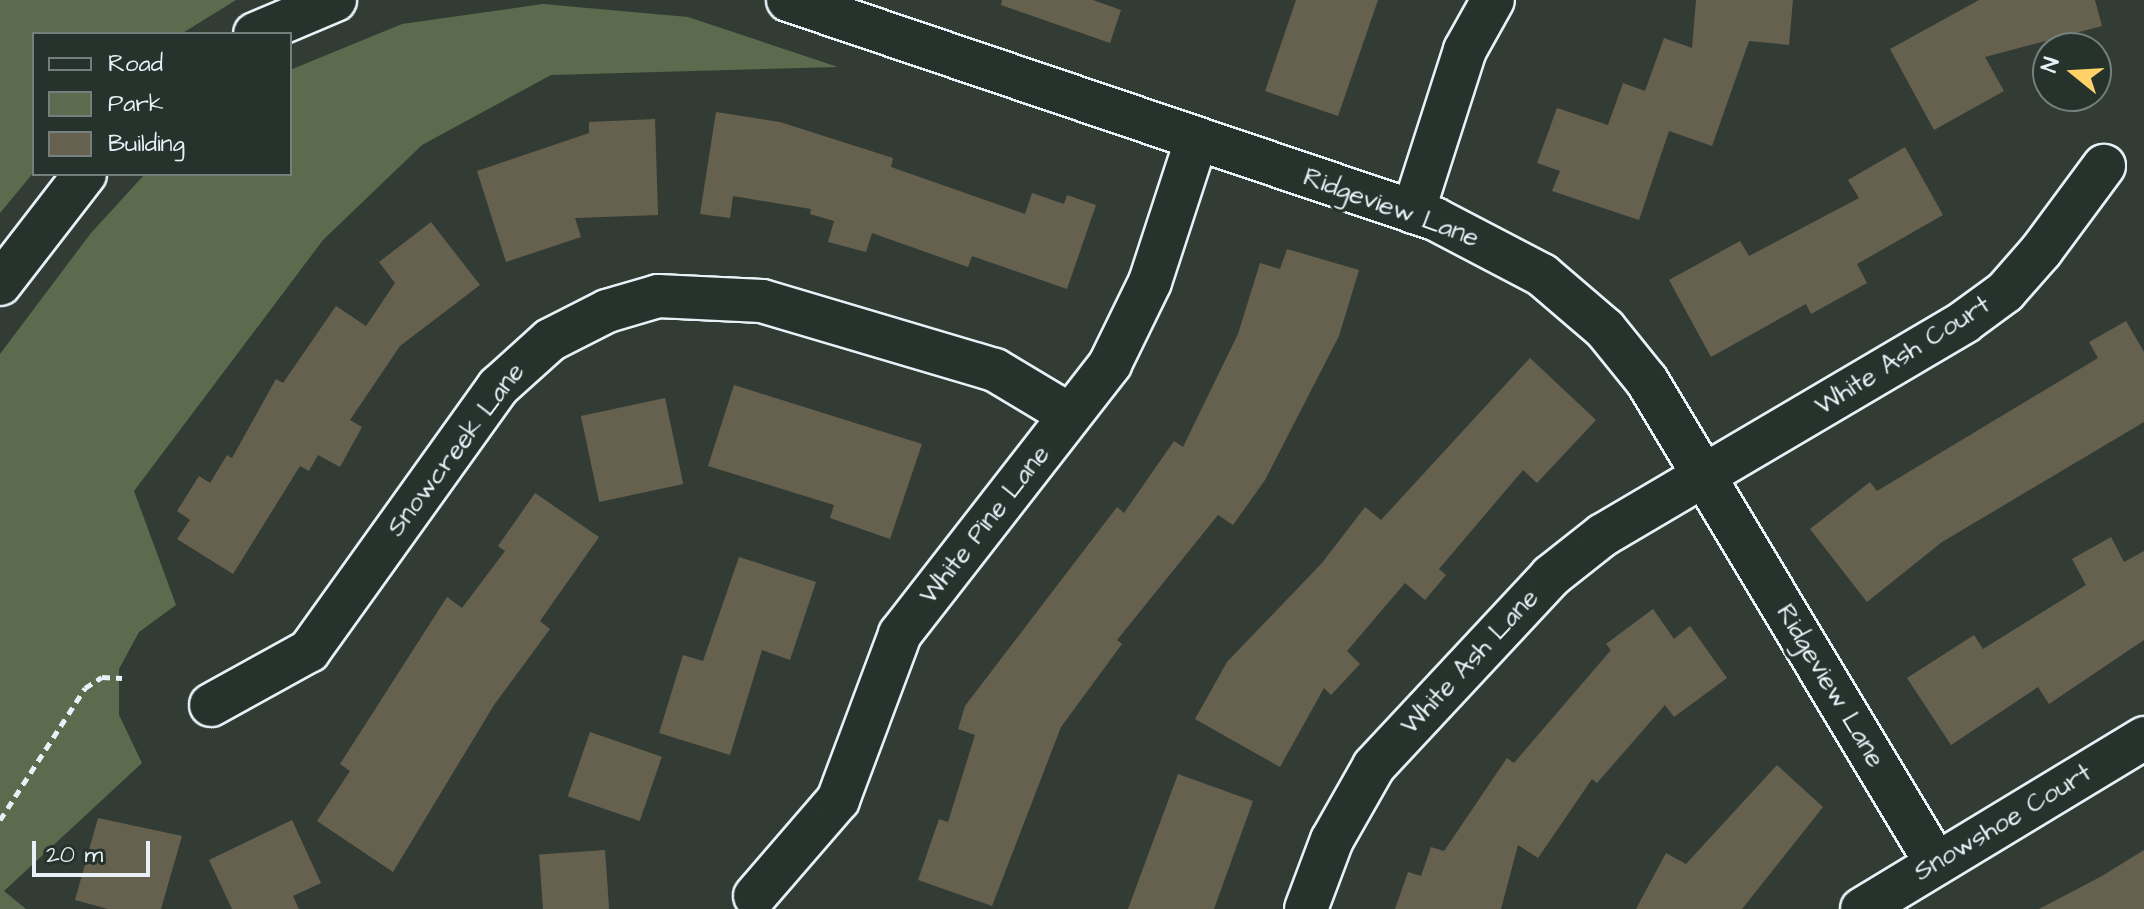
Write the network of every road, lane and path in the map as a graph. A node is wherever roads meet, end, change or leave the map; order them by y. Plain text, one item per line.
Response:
1 (335, 0) edge
2 (788, 0) edge
3 (1493, 0) edge
4 (894, 17) edge
5 (260, 32) edge
6 (1196, 141) junction
7 (2104, 166) dead end
8 (83, 176) edge
9 (1413, 212) junction
10 (0, 284) edge
11 (1070, 415) junction
12 (1703, 477) junction
13 (122, 678) dead end
14 (211, 705) dead end
15 (2144, 738) edge
16 (0, 820) edge
17 (1936, 863) junction
18 (755, 896) dead end
19 (1306, 909) edge
20 (1862, 909) edge

1 - 5 street
2 - 4 street, Ridgeview Lane
3 - 9 street
4 - 6 street, Ridgeview Lane
6 - 9 street, Ridgeview Lane
6 - 11 street, White Pine Lane
7 - 12 street, White Ash Court
8 - 10 street
9 - 12 street, Ridgeview Lane
11 - 14 street, Snowcreek Lane
11 - 18 street, White Pine Lane
12 - 17 street, Ridgeview Lane
12 - 19 street, White Ash Lane
13 - 16 path
15 - 17 street, Snowshoe Court
17 - 20 street, Snowshoe Court

